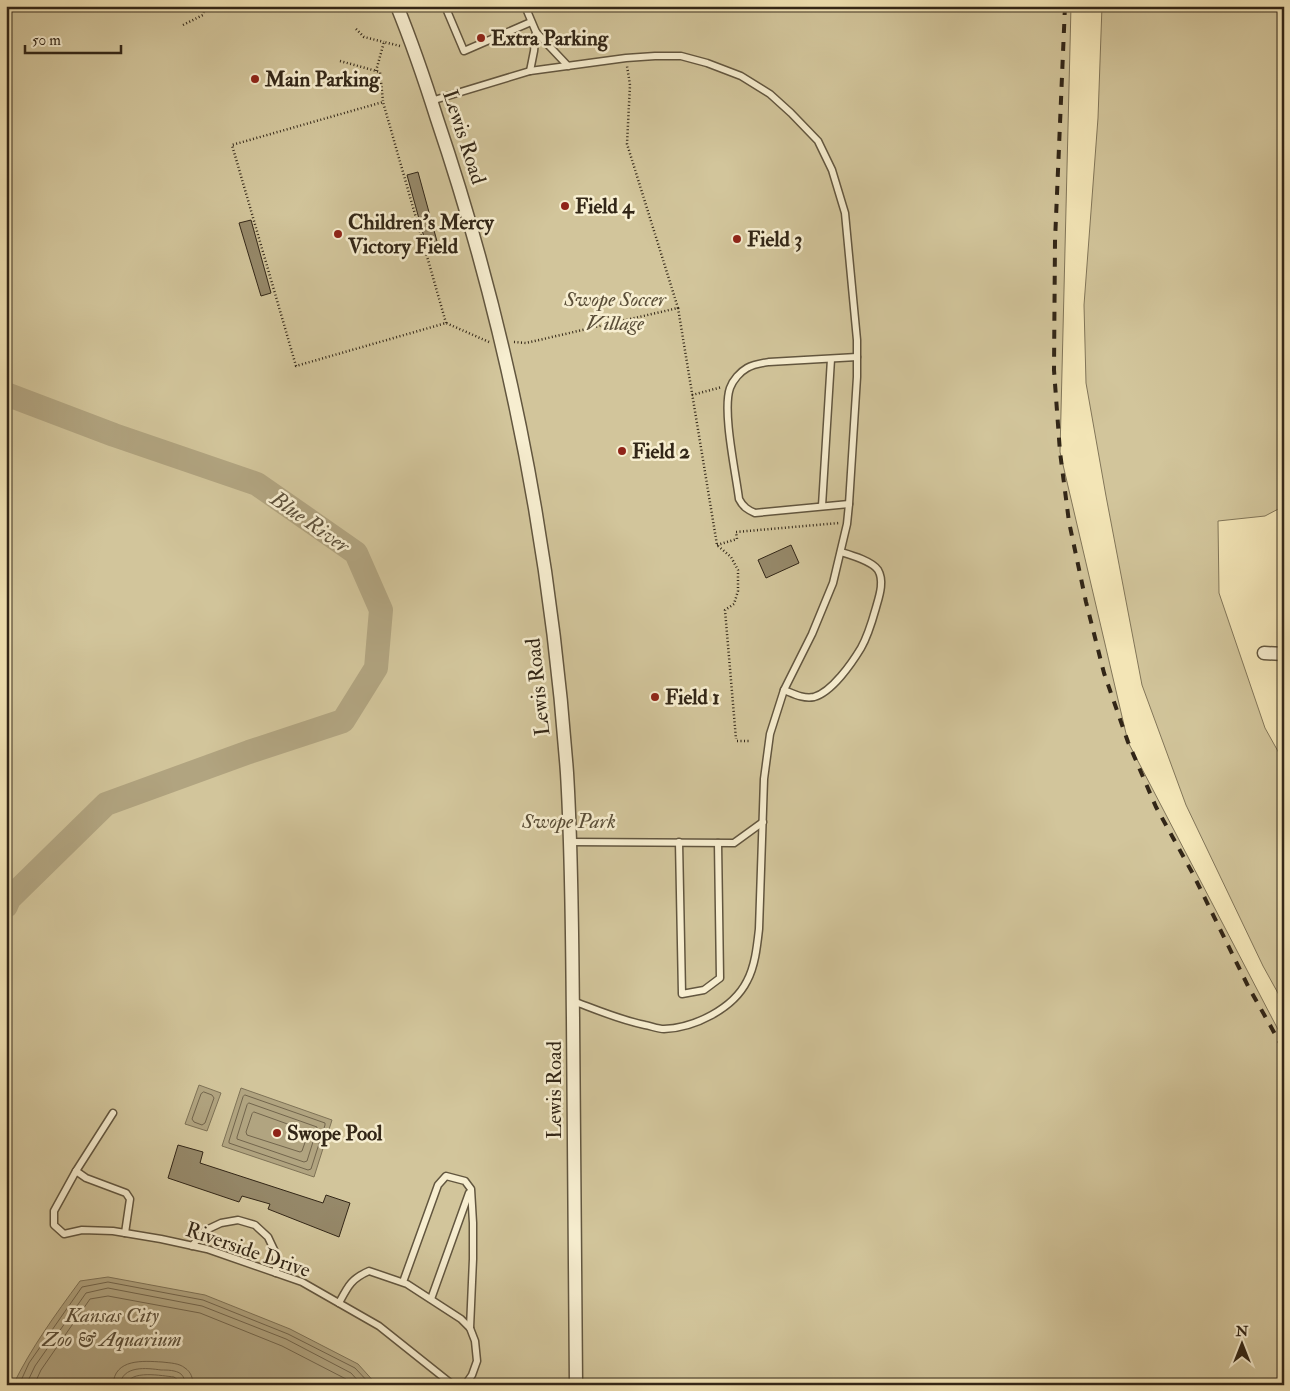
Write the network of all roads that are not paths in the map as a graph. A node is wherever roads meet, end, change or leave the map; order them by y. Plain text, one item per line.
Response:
1 (397, 6) edge
2 (445, 6) edge
3 (525, 6) edge
4 (531, 22) junction
5 (536, 32) junction
6 (568, 66) junction
7 (530, 71) junction
8 (431, 101) junction
9 (857, 357) junction
10 (831, 359) junction
11 (849, 504) junction
12 (822, 506) junction
13 (841, 552) junction
14 (1264, 653) dead end
15 (1284, 654) edge
16 (784, 690) junction
17 (763, 822) junction
18 (570, 842) junction
19 (679, 842) junction
20 (718, 843) junction
21 (573, 1001) junction
22 (113, 1113) dead end
23 (76, 1171) junction
24 (471, 1189) junction
25 (125, 1233) junction
26 (192, 1246) junction
27 (276, 1273) junction
28 (403, 1282) junction
29 (431, 1299) junction
30 (339, 1303) junction
31 (470, 1328) junction
32 (453, 1385) edge
33 (465, 1385) edge
34 (576, 1385) edge

1 - 8 street, Lewis Road
2 - 4 lane
3 - 4 lane
4 - 5 lane
5 - 6 lane
5 - 7 lane
6 - 7 lane
6 - 9 lane
7 - 8 lane
8 - 18 street, Lewis Road
9 - 10 lane
9 - 11 lane
10 - 12 lane
10 - 12 lane
11 - 12 lane
11 - 13 lane
13 - 16 lane
13 - 16 lane
14 - 15 street
16 - 17 lane
17 - 20 lane
17 - 21 lane
18 - 19 lane
18 - 21 street, Lewis Road
19 - 20 lane
19 - 20 lane
21 - 34 street, Lewis Road
22 - 23 lane
23 - 25 lane
23 - 25 lane, Riverside Drive
24 - 28 lane
24 - 29 lane
24 - 31 lane
25 - 26 lane, Riverside Drive
26 - 27 lane, Riverside Drive
26 - 27 lane
27 - 30 lane, Riverside Drive
28 - 29 lane
28 - 30 lane
29 - 31 lane
30 - 32 lane, Riverside Drive
31 - 33 lane

